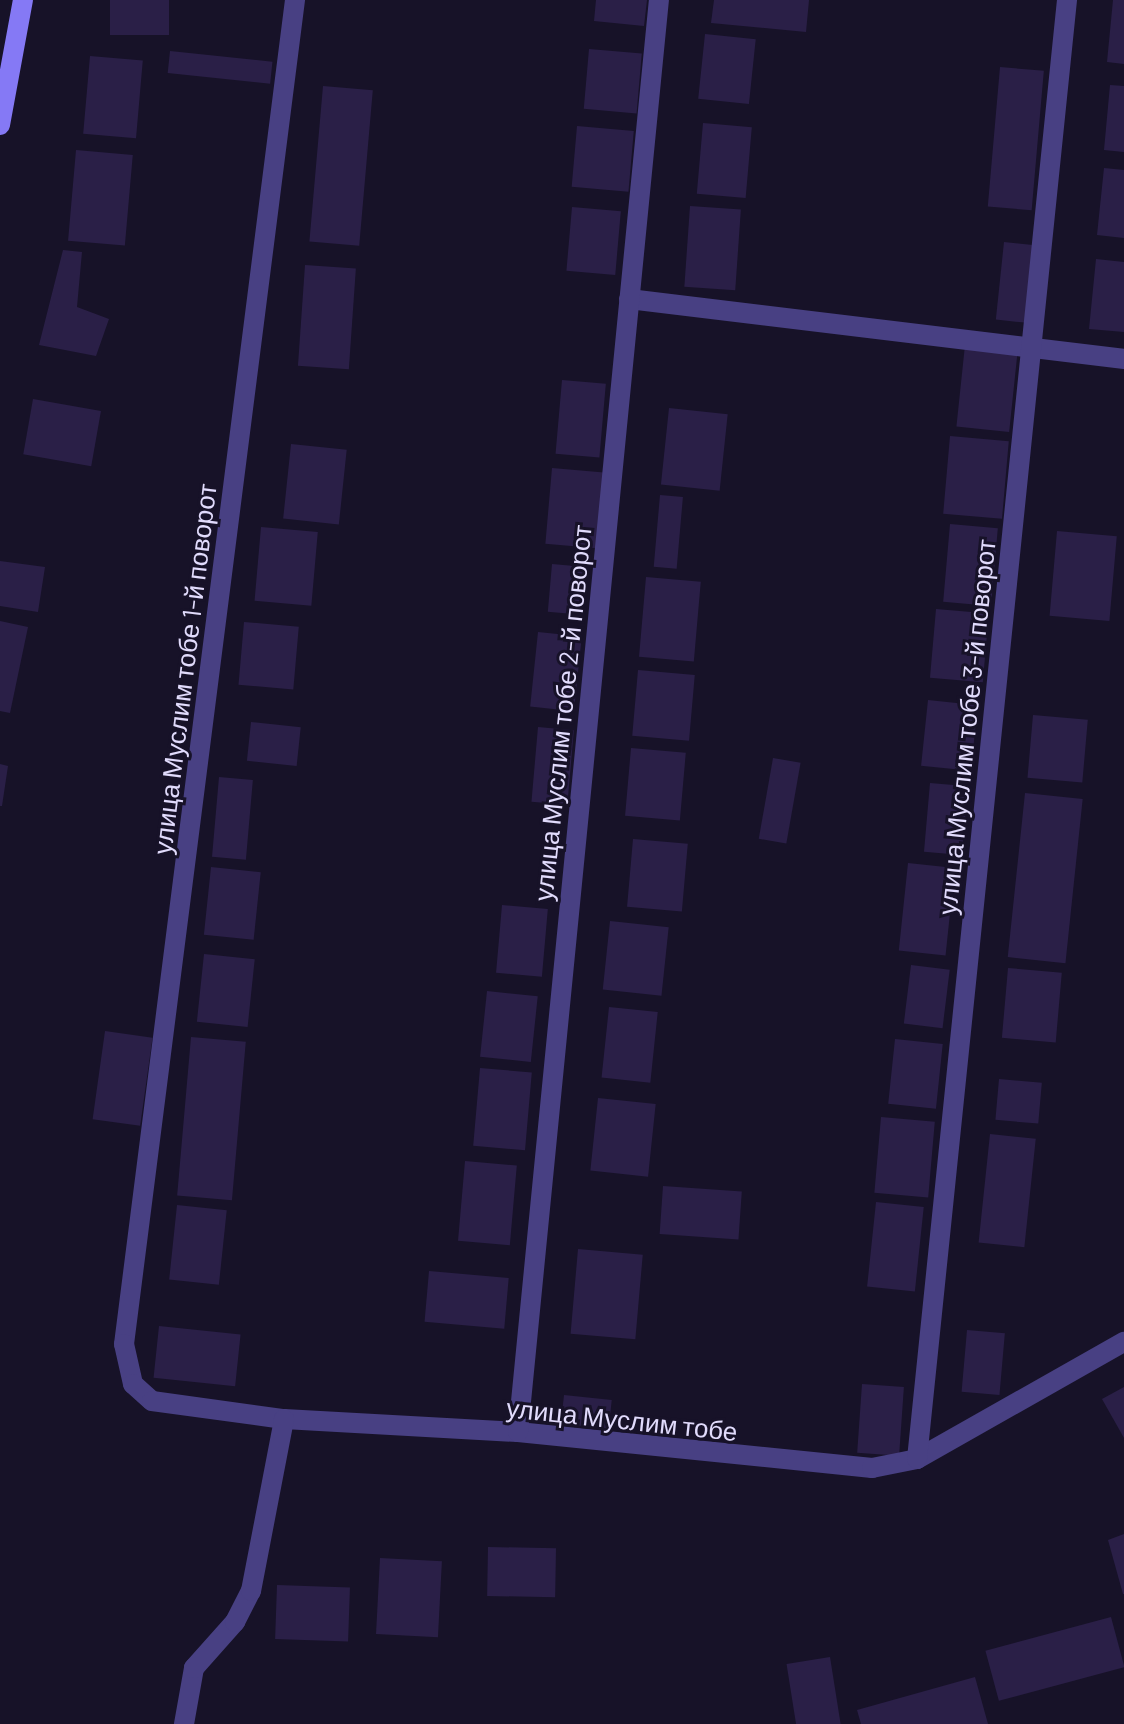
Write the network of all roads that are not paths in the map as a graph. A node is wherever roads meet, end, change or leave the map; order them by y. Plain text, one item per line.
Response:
1 (23, 0) edge
2 (295, 0) edge
3 (659, 0) edge
4 (1067, 0) edge
5 (0, 125) edge
6 (629, 299) junction
7 (1031, 351) junction
8 (1124, 359) edge
9 (1124, 1342) edge
10 (124, 1344) joint
11 (284, 1419) junction
12 (518, 1432) junction
13 (917, 1459) junction
14 (184, 1724) edge

1 - 5 street
2 - 10 street, улица Муслим тобе 1-й поворот
3 - 6 street, улица Муслим тобе 2-й поворот
4 - 7 street, улица Муслим тобе 3-й поворот
6 - 7 street
6 - 12 street, улица Муслим тобе 2-й поворот
7 - 8 street
7 - 13 street, улица Муслим тобе 3-й поворот
9 - 13 street, улица Муслим тобе
10 - 11 street, улица Муслим тобе
11 - 12 street, улица Муслим тобе
11 - 14 street
12 - 13 street, улица Муслим тобе

